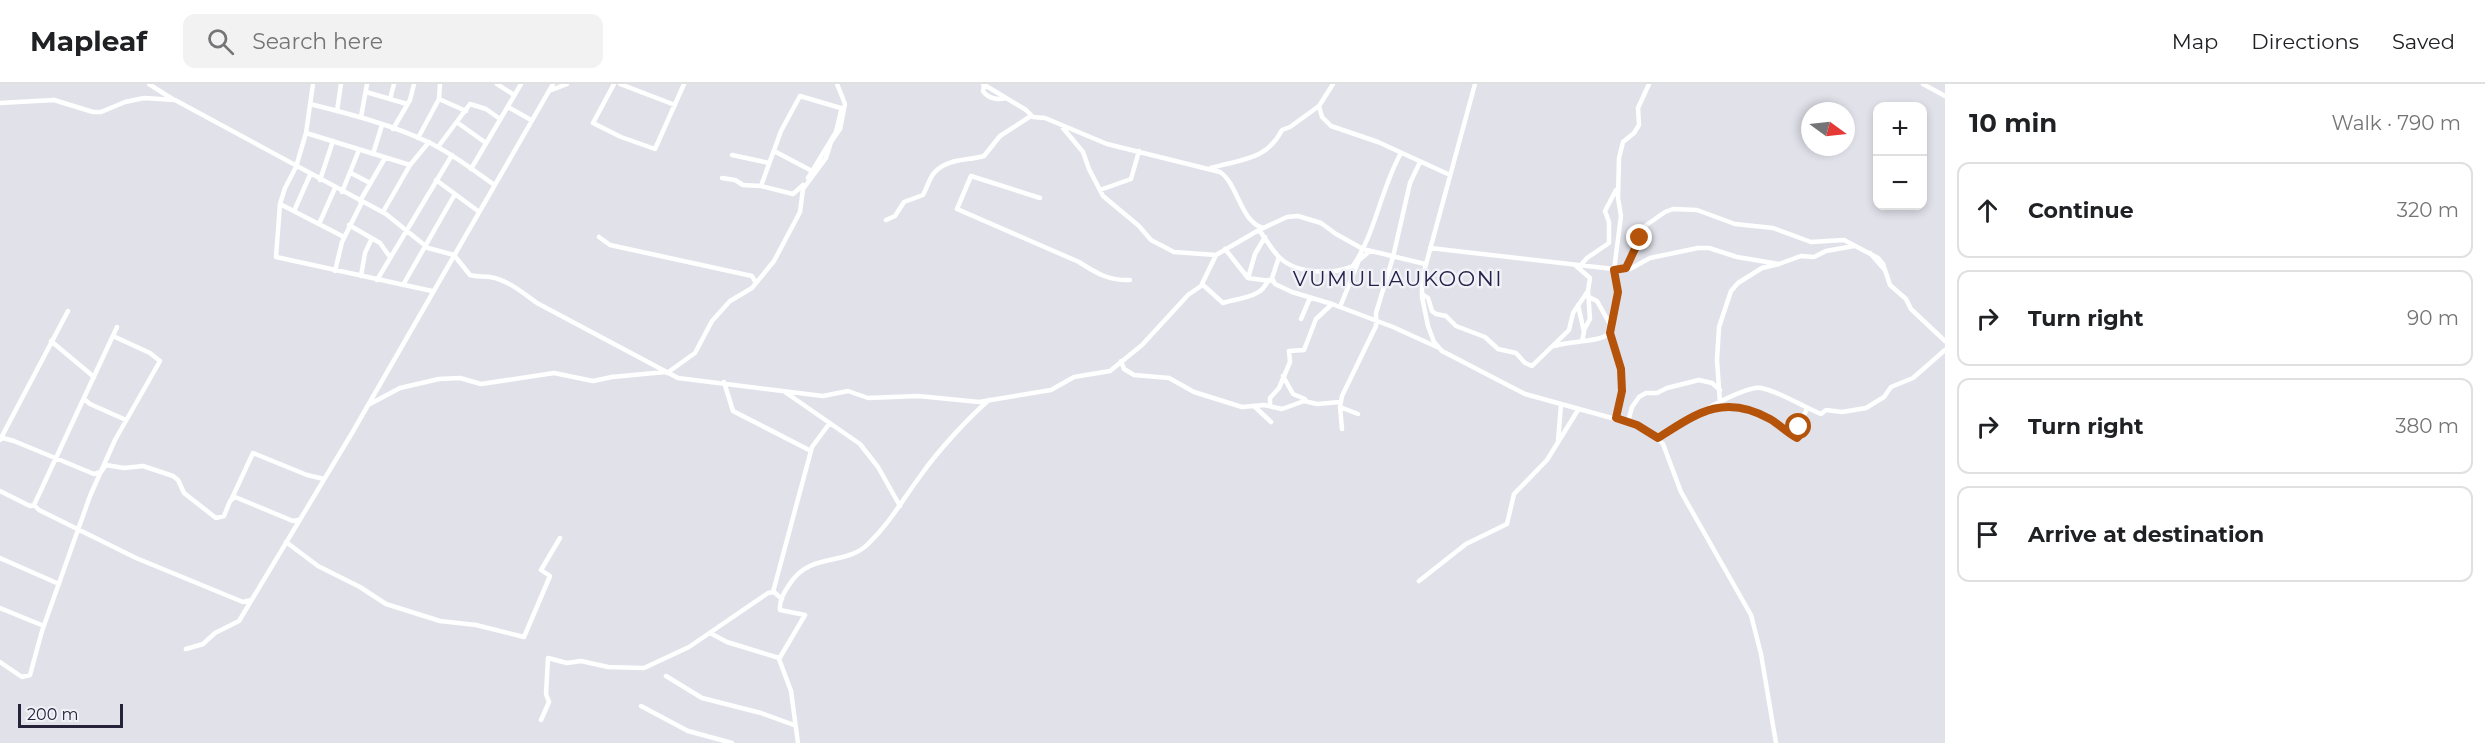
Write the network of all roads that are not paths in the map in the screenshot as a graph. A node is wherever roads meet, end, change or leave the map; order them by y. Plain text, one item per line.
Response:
1 (148, 84) edge
2 (313, 84) edge
3 (341, 84) edge
4 (367, 84) edge
5 (394, 84) edge
6 (414, 84) edge
7 (440, 84) edge
8 (498, 84) edge
9 (521, 84) edge
10 (553, 84) edge
11 (567, 84) edge
12 (614, 84) edge
13 (620, 84) edge
14 (684, 84) edge
15 (837, 84) edge
16 (983, 84) edge
17 (1333, 84) edge
18 (1475, 84) edge
19 (1649, 84) edge
20 (1923, 84) edge
21 (549, 91) junction
22 (366, 92) junction
23 (514, 95) junction
24 (842, 95) junction
25 (1945, 96) edge
26 (390, 99) junction
27 (439, 99) junction
28 (175, 100) junction
29 (0, 104) edge
30 (310, 104) junction
31 (407, 104) junction
32 (675, 105) junction
33 (834, 106) junction
34 (1319, 106) junction
35 (508, 107) junction
36 (843, 109) junction
37 (337, 111) junction
38 (466, 111) junction
39 (1031, 116) junction
40 (361, 117) junction
41 (500, 119) junction
42 (531, 120) junction
43 (458, 123) junction
44 (1060, 124) junction
45 (382, 125) junction
46 (393, 129) junction
47 (306, 133) junction
48 (418, 138) junction
49 (333, 141) junction
50 (429, 142) junction
51 (486, 143) junction
52 (438, 147) junction
53 (359, 150) junction
54 (774, 151) junction
55 (1139, 151) junction
56 (1401, 153) junction
57 (373, 154) junction
58 (452, 155) junction
59 (732, 155) dead end
60 (385, 158) junction
61 (1420, 162) junction
62 (770, 163) junction
63 (410, 165) junction
64 (296, 167) junction
65 (471, 169) junction
66 (1210, 169) junction
67 (812, 171) junction
68 (351, 173) junction
69 (310, 175) junction
70 (1450, 175) junction
71 (722, 178) dead end
72 (320, 180) junction
73 (436, 180) junction
74 (1619, 182) junction
75 (370, 183) junction
76 (493, 184) junction
77 (761, 186) junction
78 (335, 188) junction
79 (1100, 190) junction
80 (342, 192) junction
81 (455, 194) junction
82 (1040, 198) dead end
83 (361, 201) junction
84 (280, 204) junction
85 (294, 211) junction
86 (478, 211) junction
87 (383, 212) junction
88 (886, 220) dead end
89 (319, 224) junction
90 (349, 225) junction
91 (1261, 229) junction
92 (406, 230) junction
93 (344, 237) junction
94 (599, 237) dead end
95 (1265, 237) junction
96 (372, 238) junction
97 (426, 246) junction
98 (1857, 246) junction
99 (1430, 248) junction
100 (1225, 249) junction
101 (1363, 249) junction
102 (1370, 251) junction
103 (454, 255) junction
104 (1216, 255) junction
105 (390, 256) junction
106 (1279, 257) junction
107 (1393, 257) junction
108 (1425, 264) junction
109 (1779, 264) junction
110 (1577, 266) junction
111 (1624, 269) junction
112 (1614, 270) junction
113 (335, 271) junction
114 (361, 276) junction
115 (1248, 278) junction
116 (377, 280) junction
117 (1130, 280) dead end
118 (1270, 281) junction
119 (756, 284) junction
120 (1202, 284) junction
121 (403, 285) junction
122 (432, 291) junction
123 (1422, 294) junction
124 (1588, 294) junction
125 (1310, 298) junction
126 (1332, 304) junction
127 (1578, 305) junction
128 (1340, 307) junction
129 (68, 311) dead end
130 (1301, 319) dead end
131 (1377, 321) junction
132 (1611, 326) junction
133 (117, 327) dead end
134 (1584, 330) junction
135 (1610, 333) junction
136 (113, 336) junction
137 (51, 341) junction
138 (1582, 341) junction
139 (1945, 341) edge
140 (1437, 347) junction
141 (1553, 348) junction
142 (1945, 350) edge
143 (1121, 361) junction
144 (666, 373) junction
145 (1283, 376) junction
146 (94, 377) junction
147 (724, 382) junction
148 (1720, 390) junction
149 (784, 391) junction
150 (84, 399) junction
151 (989, 400) junction
152 (1308, 400) junction
153 (1720, 403) junction
154 (1340, 404) junction
155 (367, 405) junction
156 (1561, 405) junction
157 (1254, 406) junction
158 (1270, 406) junction
159 (1714, 406) junction
160 (1807, 409) junction
161 (1578, 410) junction
162 (1358, 414) dead end
163 (1616, 418) junction
164 (126, 420) junction
165 (1271, 422) dead end
166 (1628, 422) junction
167 (829, 424) junction
168 (1342, 429) dead end
169 (1658, 438) junction
170 (0, 439) edge
171 (1558, 442) junction
172 (811, 451) junction
173 (56, 459) junction
174 (100, 471) junction
175 (324, 479) junction
176 (0, 491) edge
177 (232, 499) junction
178 (34, 505) junction
179 (900, 506) junction
180 (298, 520) junction
181 (79, 528) junction
182 (560, 538) dead end
183 (286, 542) junction
184 (0, 558) edge
185 (1419, 581) dead end
186 (59, 584) junction
187 (773, 592) junction
188 (782, 599) junction
189 (251, 600) junction
190 (0, 608) edge
191 (44, 626) junction
192 (710, 633) junction
193 (186, 649) dead end
194 (779, 658) junction
195 (0, 662) edge
196 (666, 676) dead end
197 (641, 706) dead end
198 (541, 720) dead end
199 (794, 725) junction
200 (732, 743) edge
201 (798, 743) edge
202 (1776, 743) edge

1 - 28 street
2 - 30 street
3 - 37 street
4 - 22 street
5 - 26 street
6 - 31 street
7 - 27 street
8 - 23 street
9 - 23 street
10 - 21 street
11 - 21 street
12 - 32 street
13 - 32 street
14 - 32 street
15 - 24 street
16 - 39 street
17 - 34 street
18 - 70 street
19 - 74 street
20 - 25 street
21 - 42 street
22 - 26 street
22 - 40 street
23 - 35 street
24 - 33 street
24 - 36 street
26 - 31 street
27 - 38 street
27 - 48 street
28 - 29 street
28 - 64 street
30 - 37 street
30 - 47 street
31 - 46 street
33 - 36 street
33 - 54 street
34 - 56 street
34 - 66 street
35 - 41 street
35 - 42 street
36 - 67 street
36 - 119 street
37 - 40 street
38 - 41 street
38 - 43 street
39 - 44 street
39 - 88 street
40 - 45 street
41 - 51 street
42 - 76 street
43 - 51 street
43 - 52 street
44 - 55 street
44 - 79 street
45 - 46 street
45 - 57 street
46 - 48 street
47 - 49 street
47 - 64 street
48 - 50 street
49 - 53 street
49 - 72 street
50 - 52 street
50 - 63 street
51 - 65 street
52 - 58 street
53 - 57 street
53 - 68 street
54 - 62 street
54 - 67 street
55 - 66 street
55 - 79 street
56 - 61 street
56 - 101 street
57 - 60 street
58 - 65 street
58 - 73 street
59 - 62 street
60 - 63 street
60 - 75 street
61 - 70 street
61 - 107 street
62 - 77 street
63 - 87 street
64 - 69 street
64 - 84 street
65 - 76 street
66 - 91 street
67 - 77 street
68 - 75 street
68 - 80 street
69 - 72 street
69 - 85 street
70 - 99 street
71 - 77 street
72 - 78 street
73 - 81 street
73 - 92 street
74 - 110 street
74 - 112 street
75 - 83 street
76 - 86 street
78 - 80 street
78 - 89 street
79 - 104 street
80 - 83 street
81 - 86 street
81 - 97 street
82 - 117 street
83 - 87 street
83 - 90 street
84 - 85 street
84 - 113 street
85 - 89 street
86 - 103 street
87 - 92 street
89 - 93 street
90 - 93 street
90 - 96 street
91 - 95 street
91 - 100 street
91 - 101 street
92 - 97 street
92 - 105 street
93 - 113 street
94 - 119 street
95 - 106 street
95 - 115 street
96 - 105 street
96 - 114 street
97 - 103 street
97 - 121 street
98 - 109 street
98 - 111 street
98 - 139 street
99 - 108 street
99 - 110 street
100 - 104 street
100 - 115 street
101 - 102 street
101 - 106 street
102 - 107 street
102 - 128 street
103 - 122 street
103 - 144 street
104 - 120 street
105 - 116 street
106 - 118 street
107 - 108 street
107 - 131 street
108 - 123 street
109 - 111 street
109 - 148 street
110 - 112 street
110 - 124 street
111 - 112 street
112 - 132 street
113 - 114 street
114 - 116 street
115 - 118 street
116 - 121 street
118 - 120 street
118 - 125 street
119 - 144 street
120 - 143 street
121 - 122 street
122 - 155 street
123 - 140 street
123 - 141 street
124 - 127 street
124 - 132 street
124 - 134 street
125 - 126 street
125 - 130 street
126 - 128 street
126 - 145 street
127 - 134 street
127 - 141 street
128 - 131 street
129 - 137 street
131 - 140 street
131 - 154 street
132 - 135 street
133 - 136 street
134 - 138 street
135 - 138 street
135 - 163 street
136 - 146 street
136 - 164 street
137 - 146 street
137 - 170 street
138 - 141 street
140 - 156 street
142 - 160 street
143 - 151 street
143 - 157 street
144 - 147 street
144 - 155 street
145 - 152 street
145 - 158 street
146 - 150 street
147 - 149 street
147 - 172 street
148 - 153 street
148 - 166 street
149 - 151 street
149 - 167 street
150 - 164 street
150 - 173 street
151 - 179 street
152 - 154 street
152 - 158 street
153 - 159 street
153 - 160 street
154 - 162 street
154 - 168 street
155 - 175 street
156 - 161 street
156 - 171 street
157 - 158 street
157 - 165 street
159 - 160 street
159 - 169 street
161 - 163 street
161 - 171 street
163 - 166 street
164 - 174 street
166 - 169 street
167 - 172 street
167 - 179 street
169 - 202 street
170 - 173 street
171 - 185 street
172 - 187 street
173 - 174 street
173 - 178 street
174 - 177 street
174 - 181 street
175 - 177 street
175 - 180 street
176 - 178 street
177 - 180 street
178 - 181 street
179 - 188 street
180 - 183 street
181 - 186 street
181 - 189 street
182 - 183 street
183 - 189 street
184 - 186 street
186 - 191 street
187 - 188 street
187 - 192 street
188 - 194 street
189 - 193 street
190 - 191 street
191 - 195 street
192 - 194 street
192 - 198 street
194 - 199 street
196 - 199 street
197 - 200 street
199 - 201 street

